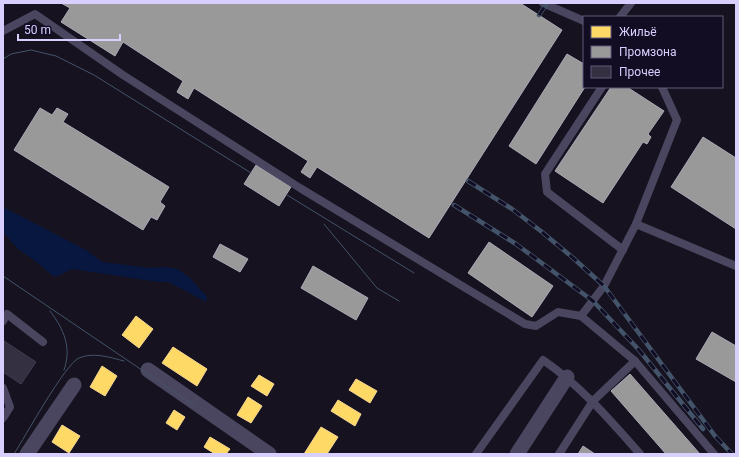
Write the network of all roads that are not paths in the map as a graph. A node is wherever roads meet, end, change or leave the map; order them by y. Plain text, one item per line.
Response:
1 (543, 3) edge
2 (631, 3) edge
3 (621, 16) edge
4 (583, 21) edge
5 (3, 31) edge
6 (601, 88) edge
7 (662, 88) edge
8 (636, 224) junction
9 (623, 250) junction
10 (736, 266) edge
11 (581, 316) junction
12 (3, 321) edge
13 (43, 342) dead end
14 (635, 361) junction
15 (148, 370) dead end
16 (567, 377) junction
17 (74, 385) dead end
18 (3, 388) edge
19 (593, 401) junction
20 (3, 418) edge
21 (264, 453) edge
22 (27, 454) edge
23 (476, 454) edge
24 (518, 454) edge
25 (559, 454) edge
26 (640, 454) edge
27 (714, 454) edge

1 - 4 lane
2 - 3 lane
5 - 11 lane
6 - 9 lane
7 - 8 lane
8 - 9 lane
8 - 10 lane
9 - 11 lane
11 - 14 lane
12 - 13 lane
14 - 19 lane
14 - 27 lane
15 - 21 street
16 - 19 lane
16 - 23 lane
16 - 24 street
17 - 22 street
18 - 20 lane
19 - 25 lane
19 - 26 lane

